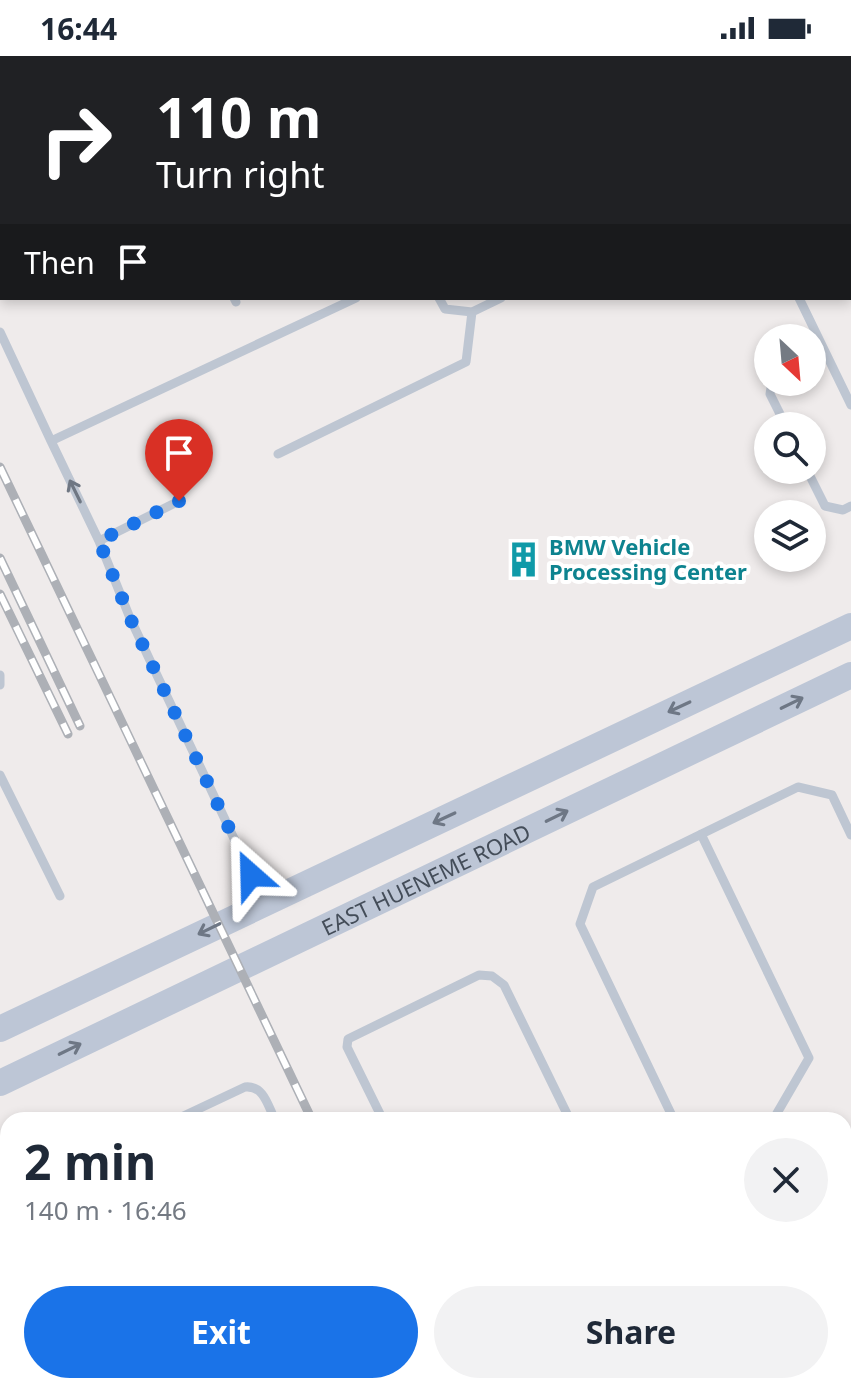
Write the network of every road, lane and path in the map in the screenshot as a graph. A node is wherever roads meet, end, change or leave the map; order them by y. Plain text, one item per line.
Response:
1 (352, 300) edge
2 (440, 300) edge
3 (497, 300) edge
4 (803, 300) edge
5 (472, 312) junction
6 (813, 324) edge
7 (0, 332) edge
8 (826, 354) edge
9 (851, 405) edge
10 (51, 441) junction
11 (278, 454) dead end
12 (814, 484) edge
13 (179, 501) dead end
14 (851, 506) edge
15 (99, 541) junction
16 (851, 626) edge
17 (0, 675) edge
18 (851, 675) edge
19 (0, 685) edge
20 (0, 775) edge
21 (701, 834) junction
22 (851, 835) edge
23 (60, 896) dead end
24 (264, 903) junction
25 (0, 1029) edge
26 (0, 1083) edge
27 (192, 1112) edge
28 (271, 1112) edge
29 (379, 1112) edge
30 (566, 1112) edge
31 (670, 1112) edge
32 (778, 1112) edge

1 - 10 lane
2 - 5 lane
3 - 5 lane
4 - 6 lane
5 - 11 lane
7 - 10 lane
8 - 9 lane
15 -> 10 lane
12 - 14 lane
13 - 15 lane
15 - 24 lane
16 -> 24 main road, EAST HUENEME ROAD
17 - 19 lane
26 -> 18 main road, EAST HUENEME ROAD
20 - 23 lane
21 - 22 lane
21 - 31 lane
21 - 32 lane
24 -> 25 main road, EAST HUENEME ROAD
27 - 28 lane
29 - 30 lane

